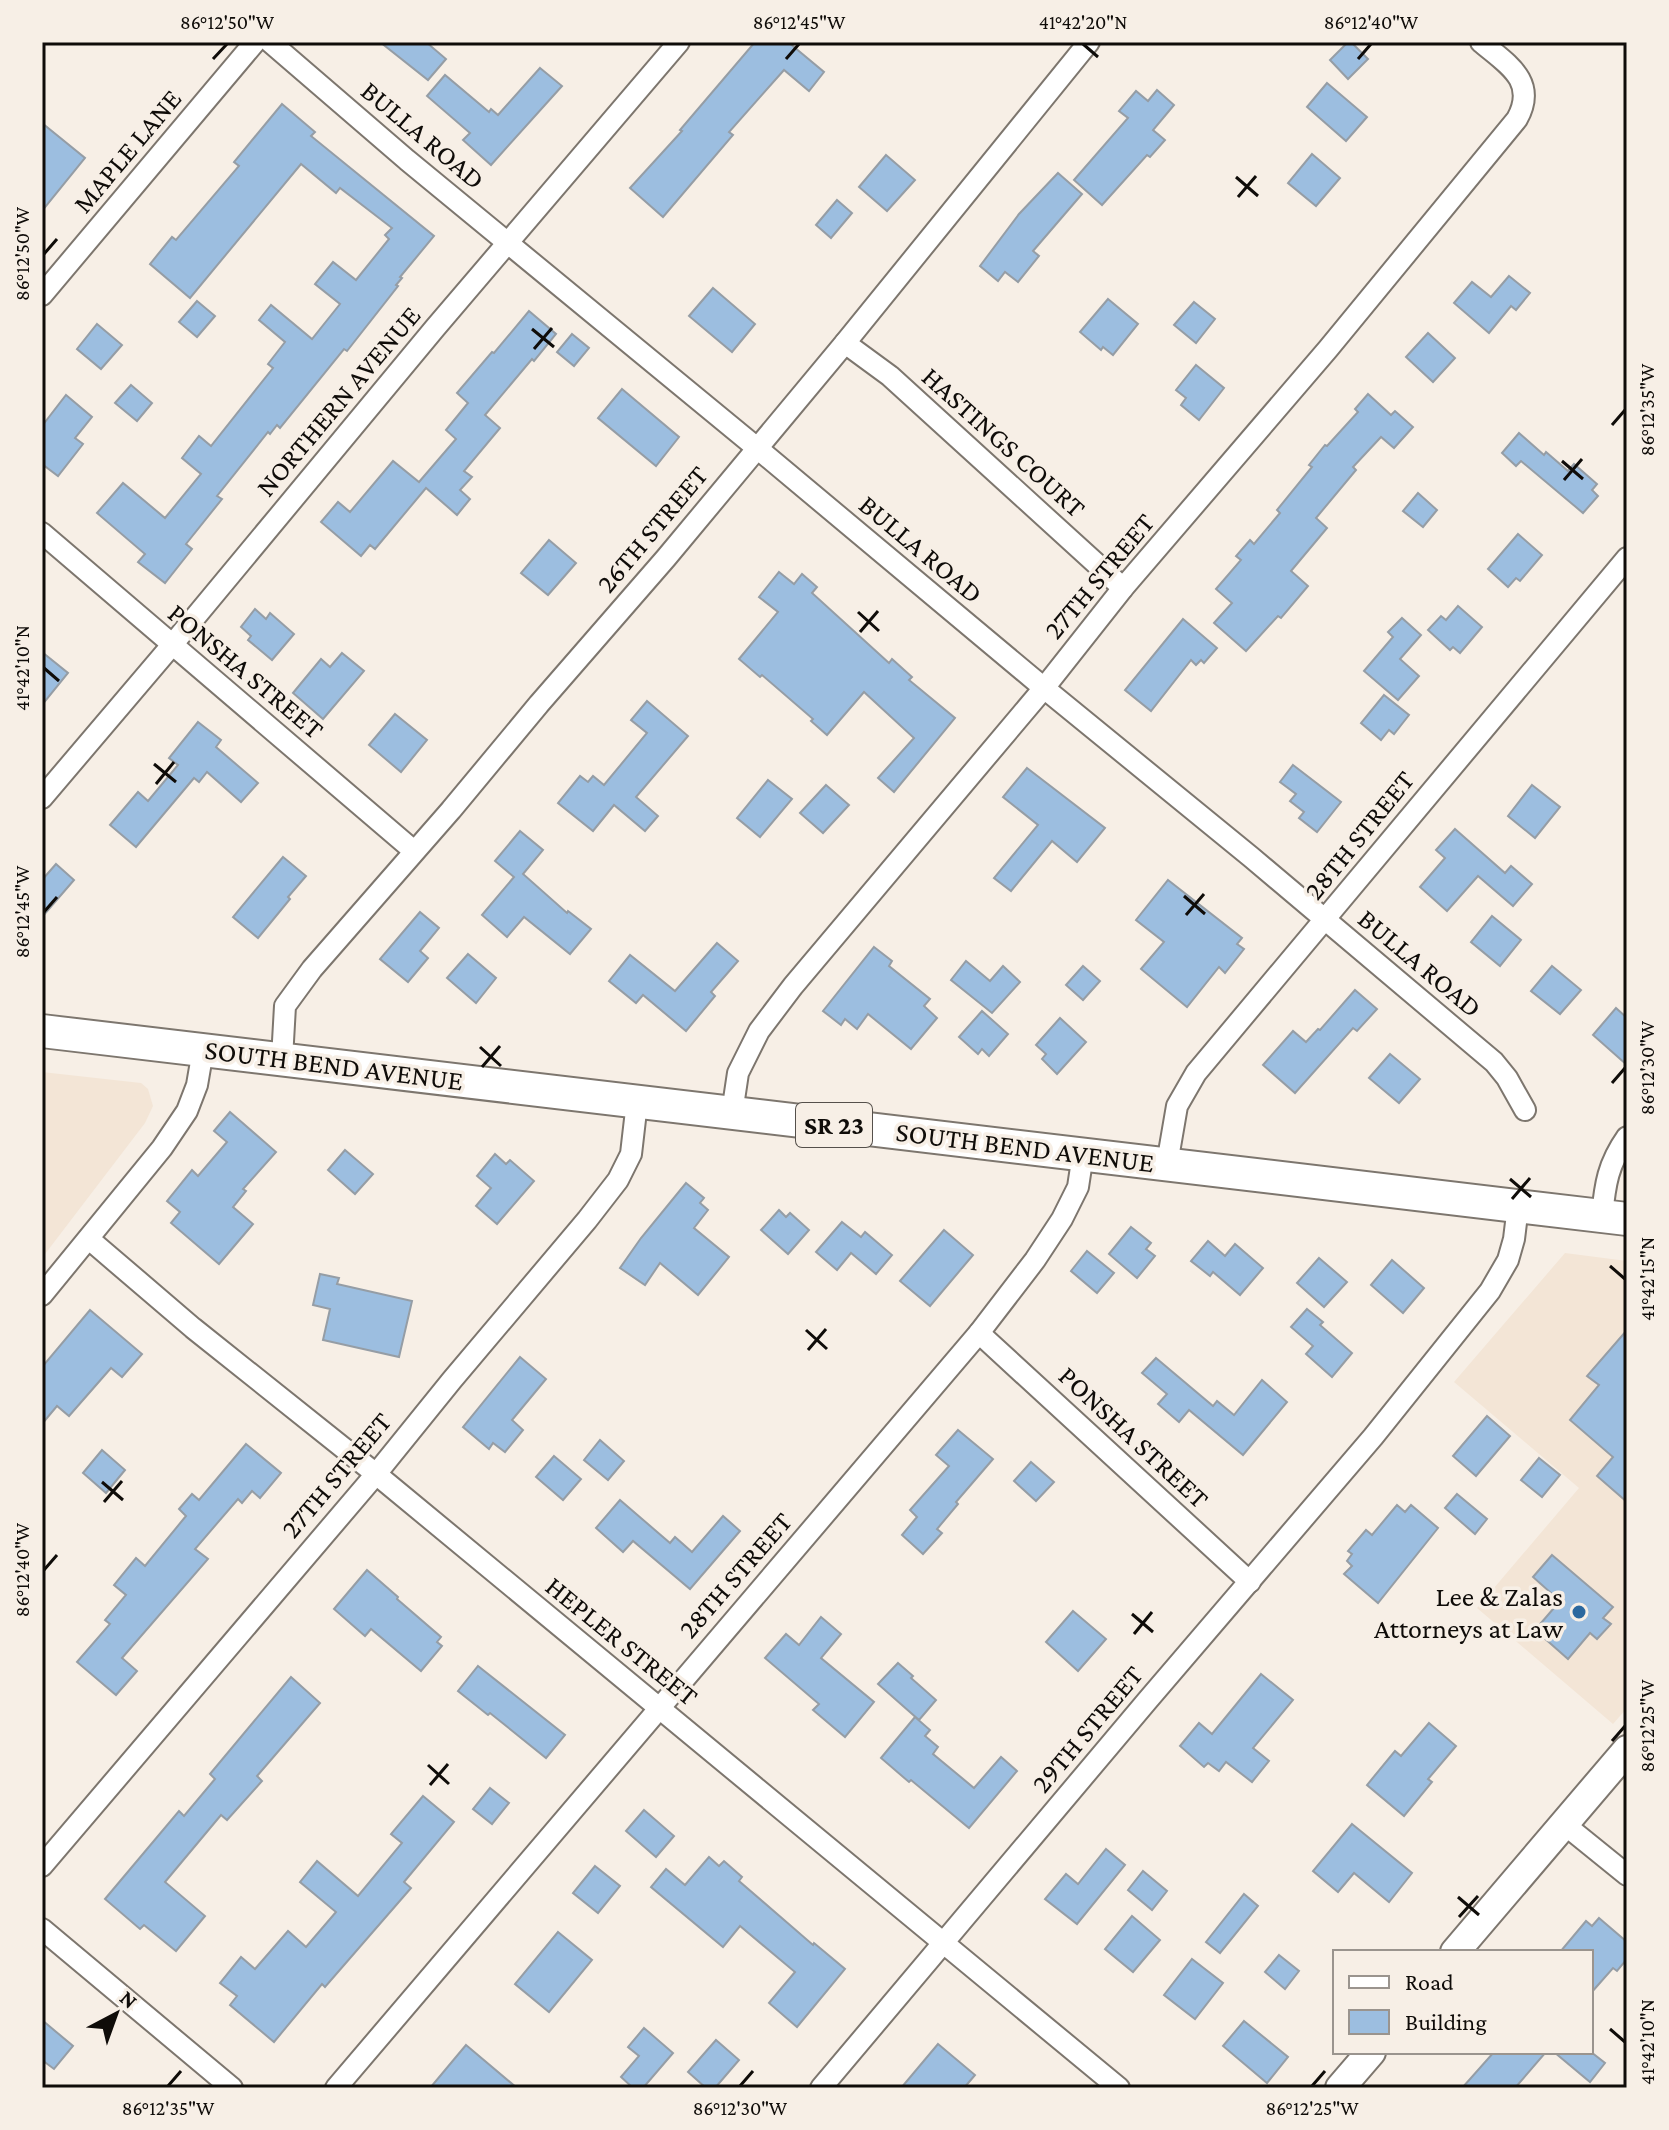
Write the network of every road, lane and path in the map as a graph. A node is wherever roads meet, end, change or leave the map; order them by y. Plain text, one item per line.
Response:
1 (255, 42) edge
2 (270, 42) edge
3 (679, 42) edge
4 (1089, 42) edge
5 (1481, 42) edge
6 (507, 242) junction
7 (42, 295) edge
8 (845, 343) junction
9 (757, 448) junction
10 (42, 533) edge
11 (1627, 558) edge
12 (1123, 588) junction
13 (172, 645) junction
14 (1044, 688) junction
15 (42, 798) edge
16 (414, 851) junction
17 (1325, 920) junction
18 (42, 1031) edge
19 (203, 1050) junction
20 (282, 1059) junction
21 (637, 1102) junction
22 (1525, 1110) dead end
23 (732, 1113) junction
24 (1627, 1137) edge
25 (1083, 1154) junction
26 (1167, 1164) junction
27 (1518, 1206) junction
28 (1615, 1217) edge
29 (89, 1239) junction
30 (42, 1295) edge
31 (979, 1333) junction
32 (376, 1474) junction
33 (1250, 1582) junction
34 (659, 1708) junction
35 (1627, 1750) edge
36 (1564, 1824) junction
37 (42, 1866) edge
38 (1627, 1875) edge
39 (42, 1929) edge
40 (943, 1944) junction
41 (1457, 1950) edge
42 (1369, 2054) edge
43 (232, 2088) edge
44 (336, 2088) edge
45 (821, 2088) edge
46 (1119, 2088) edge
47 (1340, 2088) edge

1 - 7 street, MAPLE LANE
2 - 6 street, BULLA ROAD
3 - 6 street, NORTHERN AVENUE
4 - 8 street, 26TH STREET
5 - 12 street, 27TH STREET
6 - 9 street, BULLA ROAD
6 - 13 street, NORTHERN AVENUE
8 - 9 street, 26TH STREET
8 - 12 street, HASTINGS COURT
9 - 14 street, BULLA ROAD
9 - 16 street, 26TH STREET
10 - 13 street, PONSHA STREET
11 - 17 street, 28TH STREET
12 - 14 street, 27TH STREET
13 - 15 street, NORTHERN AVENUE
13 - 16 street, PONSHA STREET
14 - 17 street, BULLA ROAD
14 - 23 street, 27TH STREET
16 - 20 street, 26TH STREET
17 - 22 street, BULLA ROAD
17 - 26 street, 28TH STREET
18 - 19 main road, SOUTH BEND AVENUE / SR 23
19 - 20 main road, SOUTH BEND AVENUE / SR 23
19 - 29 street
20 - 21 main road, SOUTH BEND AVENUE / SR 23
21 - 23 main road, SOUTH BEND AVENUE / SR 23
21 - 32 street, 27TH STREET
23 - 25 main road, SOUTH BEND AVENUE / SR 23
24 - 28 street
25 - 26 main road, SOUTH BEND AVENUE / SR 23
25 - 31 street, 28TH STREET
26 - 27 main road, SOUTH BEND AVENUE / SR 23
27 - 28 main road, SOUTH BEND AVENUE / SR 23
27 - 33 street, 29TH STREET
29 - 30 street
29 - 32 street, HEPLER STREET
31 - 33 street, PONSHA STREET
31 - 34 street, 28TH STREET
32 - 34 street, HEPLER STREET
32 - 37 street, 27TH STREET
33 - 40 street, 29TH STREET
34 - 40 street, HEPLER STREET
34 - 44 street, 28TH STREET
35 - 36 street
36 - 38 street
36 - 41 street
39 - 43 street
40 - 45 street, 29TH STREET
40 - 46 street, HEPLER STREET
42 - 47 street

